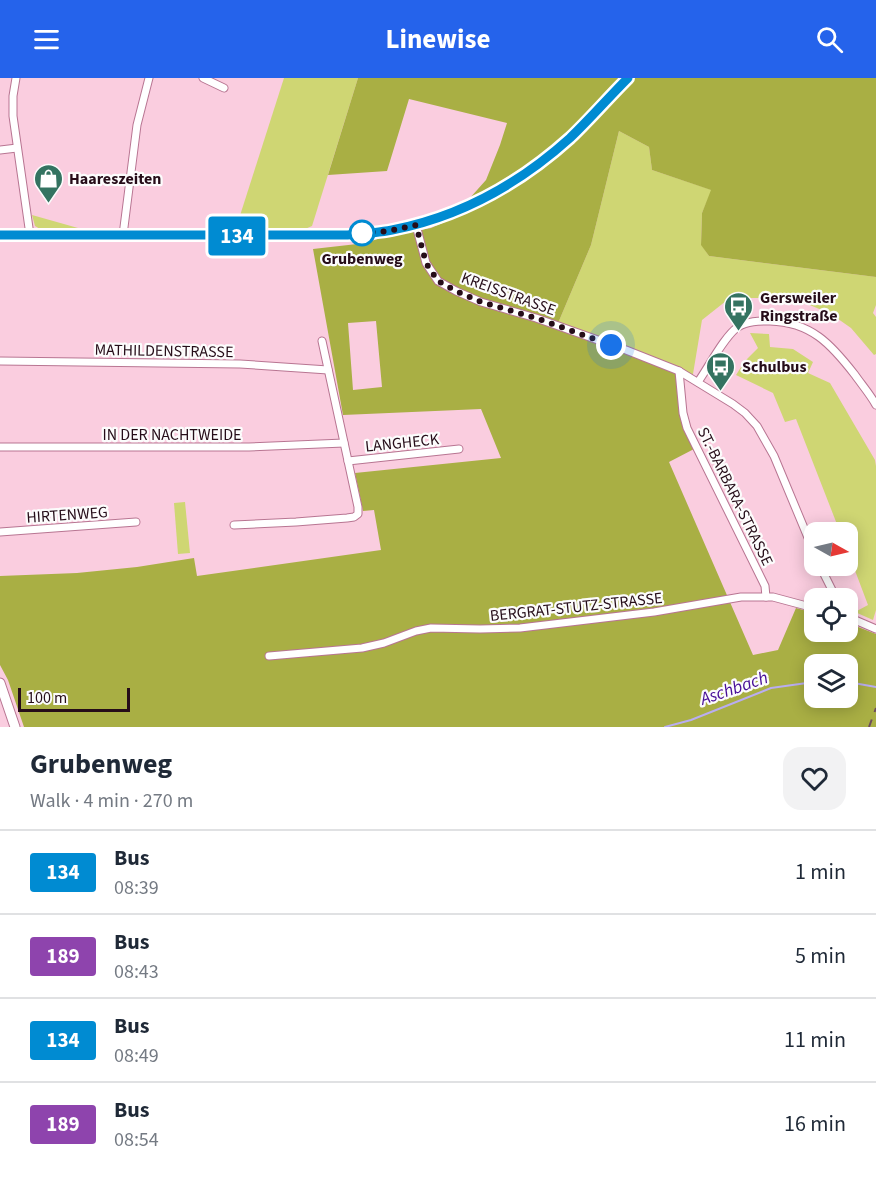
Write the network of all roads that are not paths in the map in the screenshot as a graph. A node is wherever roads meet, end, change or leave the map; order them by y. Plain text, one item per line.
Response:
1 (16, 78) edge
2 (149, 78) edge
3 (203, 78) edge
4 (628, 78) edge
5 (224, 88) dead end
6 (17, 148) junction
7 (0, 150) edge
8 (416, 225) junction
9 (0, 235) edge
10 (30, 235) junction
11 (123, 235) junction
12 (322, 341) dead end
13 (0, 361) edge
14 (327, 370) junction
15 (679, 371) junction
16 (698, 382) junction
17 (876, 405) edge
18 (344, 443) junction
19 (0, 447) edge
20 (459, 449) dead end
21 (348, 461) junction
22 (136, 522) dead end
23 (234, 525) dead end
24 (804, 528) edge
25 (0, 532) edge
26 (766, 597) junction
27 (804, 606) edge
28 (858, 621) edge
29 (876, 629) edge
30 (269, 656) dead end
31 (0, 683) edge
32 (15, 727) edge

1 - 6 street
2 - 11 street
3 - 5 street
4 - 8 street
6 - 7 street
6 - 10 street
8 - 11 street
8 - 15 street, KREISSTRASSE
9 - 10 street
10 - 11 street
12 - 14 street
13 - 14 street, MATHILDENSTRASSE
14 - 18 street
15 - 16 street, KREISSTRASSE
15 - 26 street, ST.-BARBARA-STRASSE
16 - 17 street
16 - 24 street, KREISSTRASSE
18 - 19 street, IN DER NACHTWEIDE
18 - 21 street
20 - 21 street, LANGHECK
21 - 23 street
22 - 25 street, HIRTENWEG
26 - 27 street, BERGRAT-STUTZ-STRASSE
26 - 30 street, BERGRAT-STUTZ-STRASSE
28 - 29 street
31 - 32 main road

